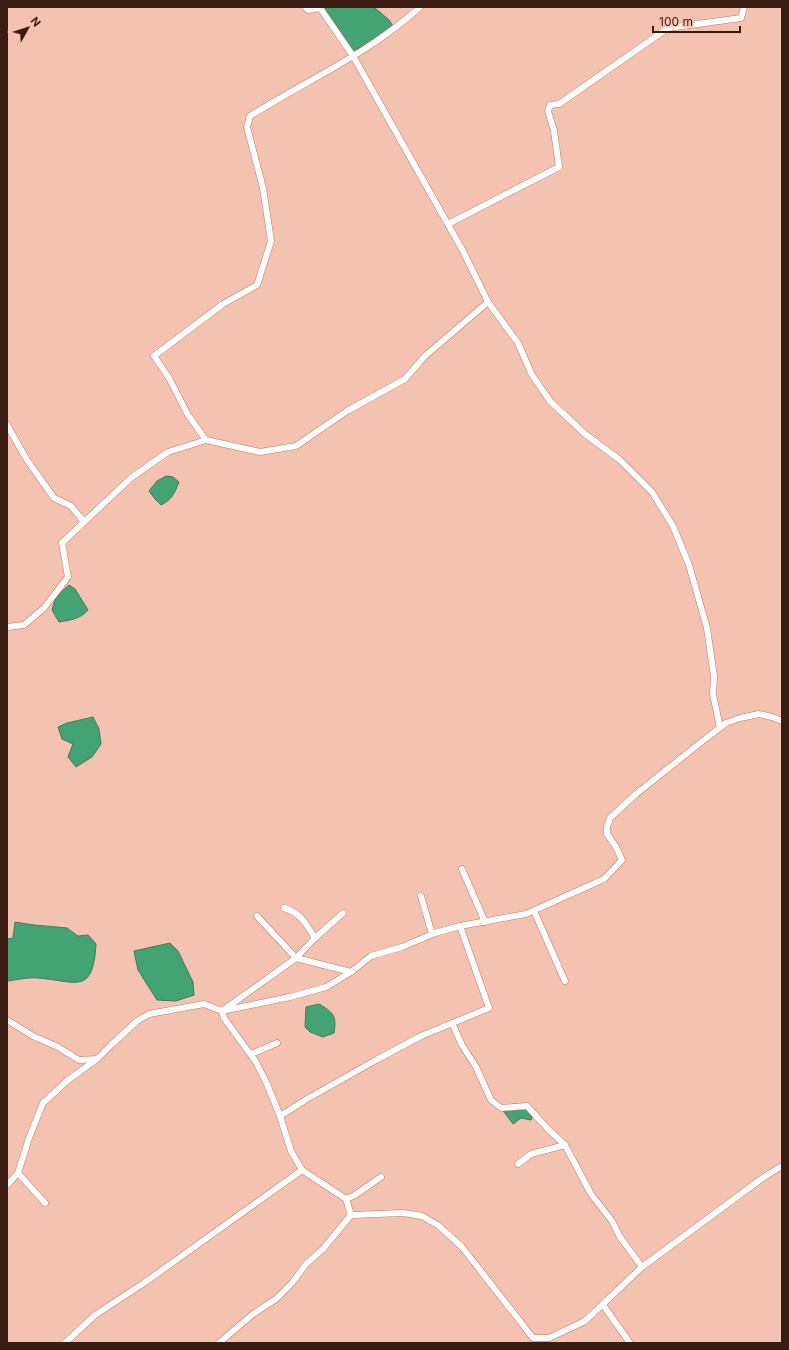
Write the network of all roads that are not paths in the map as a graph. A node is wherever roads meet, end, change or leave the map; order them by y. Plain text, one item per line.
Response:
1 (305, 7) edge
2 (420, 7) edge
3 (744, 7) edge
4 (353, 56) junction
5 (448, 224) junction
6 (488, 302) junction
7 (7, 425) edge
8 (206, 440) junction
9 (84, 522) junction
10 (7, 627) edge
11 (782, 721) edge
12 (720, 728) junction
13 (462, 869) dead end
14 (421, 896) dead end
15 (284, 908) dead end
16 (534, 911) junction
17 (343, 913) dead end
18 (257, 916) dead end
19 (485, 922) junction
20 (460, 926) junction
21 (432, 934) junction
22 (315, 938) junction
23 (296, 958) junction
24 (352, 972) junction
25 (565, 981) dead end
26 (222, 1011) junction
27 (7, 1020) edge
28 (452, 1023) junction
29 (277, 1043) dead end
30 (251, 1054) junction
31 (97, 1060) junction
32 (280, 1116) junction
33 (565, 1145) junction
34 (518, 1164) dead end
35 (782, 1166) edge
36 (302, 1170) junction
37 (18, 1173) junction
38 (381, 1177) dead end
39 (7, 1185) edge
40 (346, 1199) junction
41 (45, 1203) dead end
42 (351, 1215) junction
43 (642, 1267) junction
44 (603, 1304) junction
45 (65, 1343) edge
46 (219, 1343) edge
47 (630, 1343) edge

1 - 4 street
2 - 4 street
3 - 5 street
4 - 5 street
4 - 8 street
5 - 6 street
6 - 8 street
6 - 12 street
7 - 9 street
8 - 9 street
9 - 10 street
11 - 12 street
12 - 16 street
13 - 19 street
14 - 21 street
15 - 22 street
16 - 19 street
16 - 25 street
17 - 22 street
18 - 23 street
19 - 20 street
20 - 21 street
20 - 28 street
21 - 24 street
22 - 23 street
23 - 24 street
23 - 26 street
24 - 26 street
26 - 30 street
26 - 31 street
27 - 31 street
28 - 32 street
28 - 33 street
29 - 30 street
30 - 32 street
31 - 37 street
32 - 36 street
33 - 34 street
33 - 43 street
35 - 43 street
36 - 40 street
36 - 45 street
37 - 39 street
37 - 41 street
38 - 40 street
40 - 42 street
42 - 44 street
42 - 46 street
43 - 44 street
44 - 47 street

